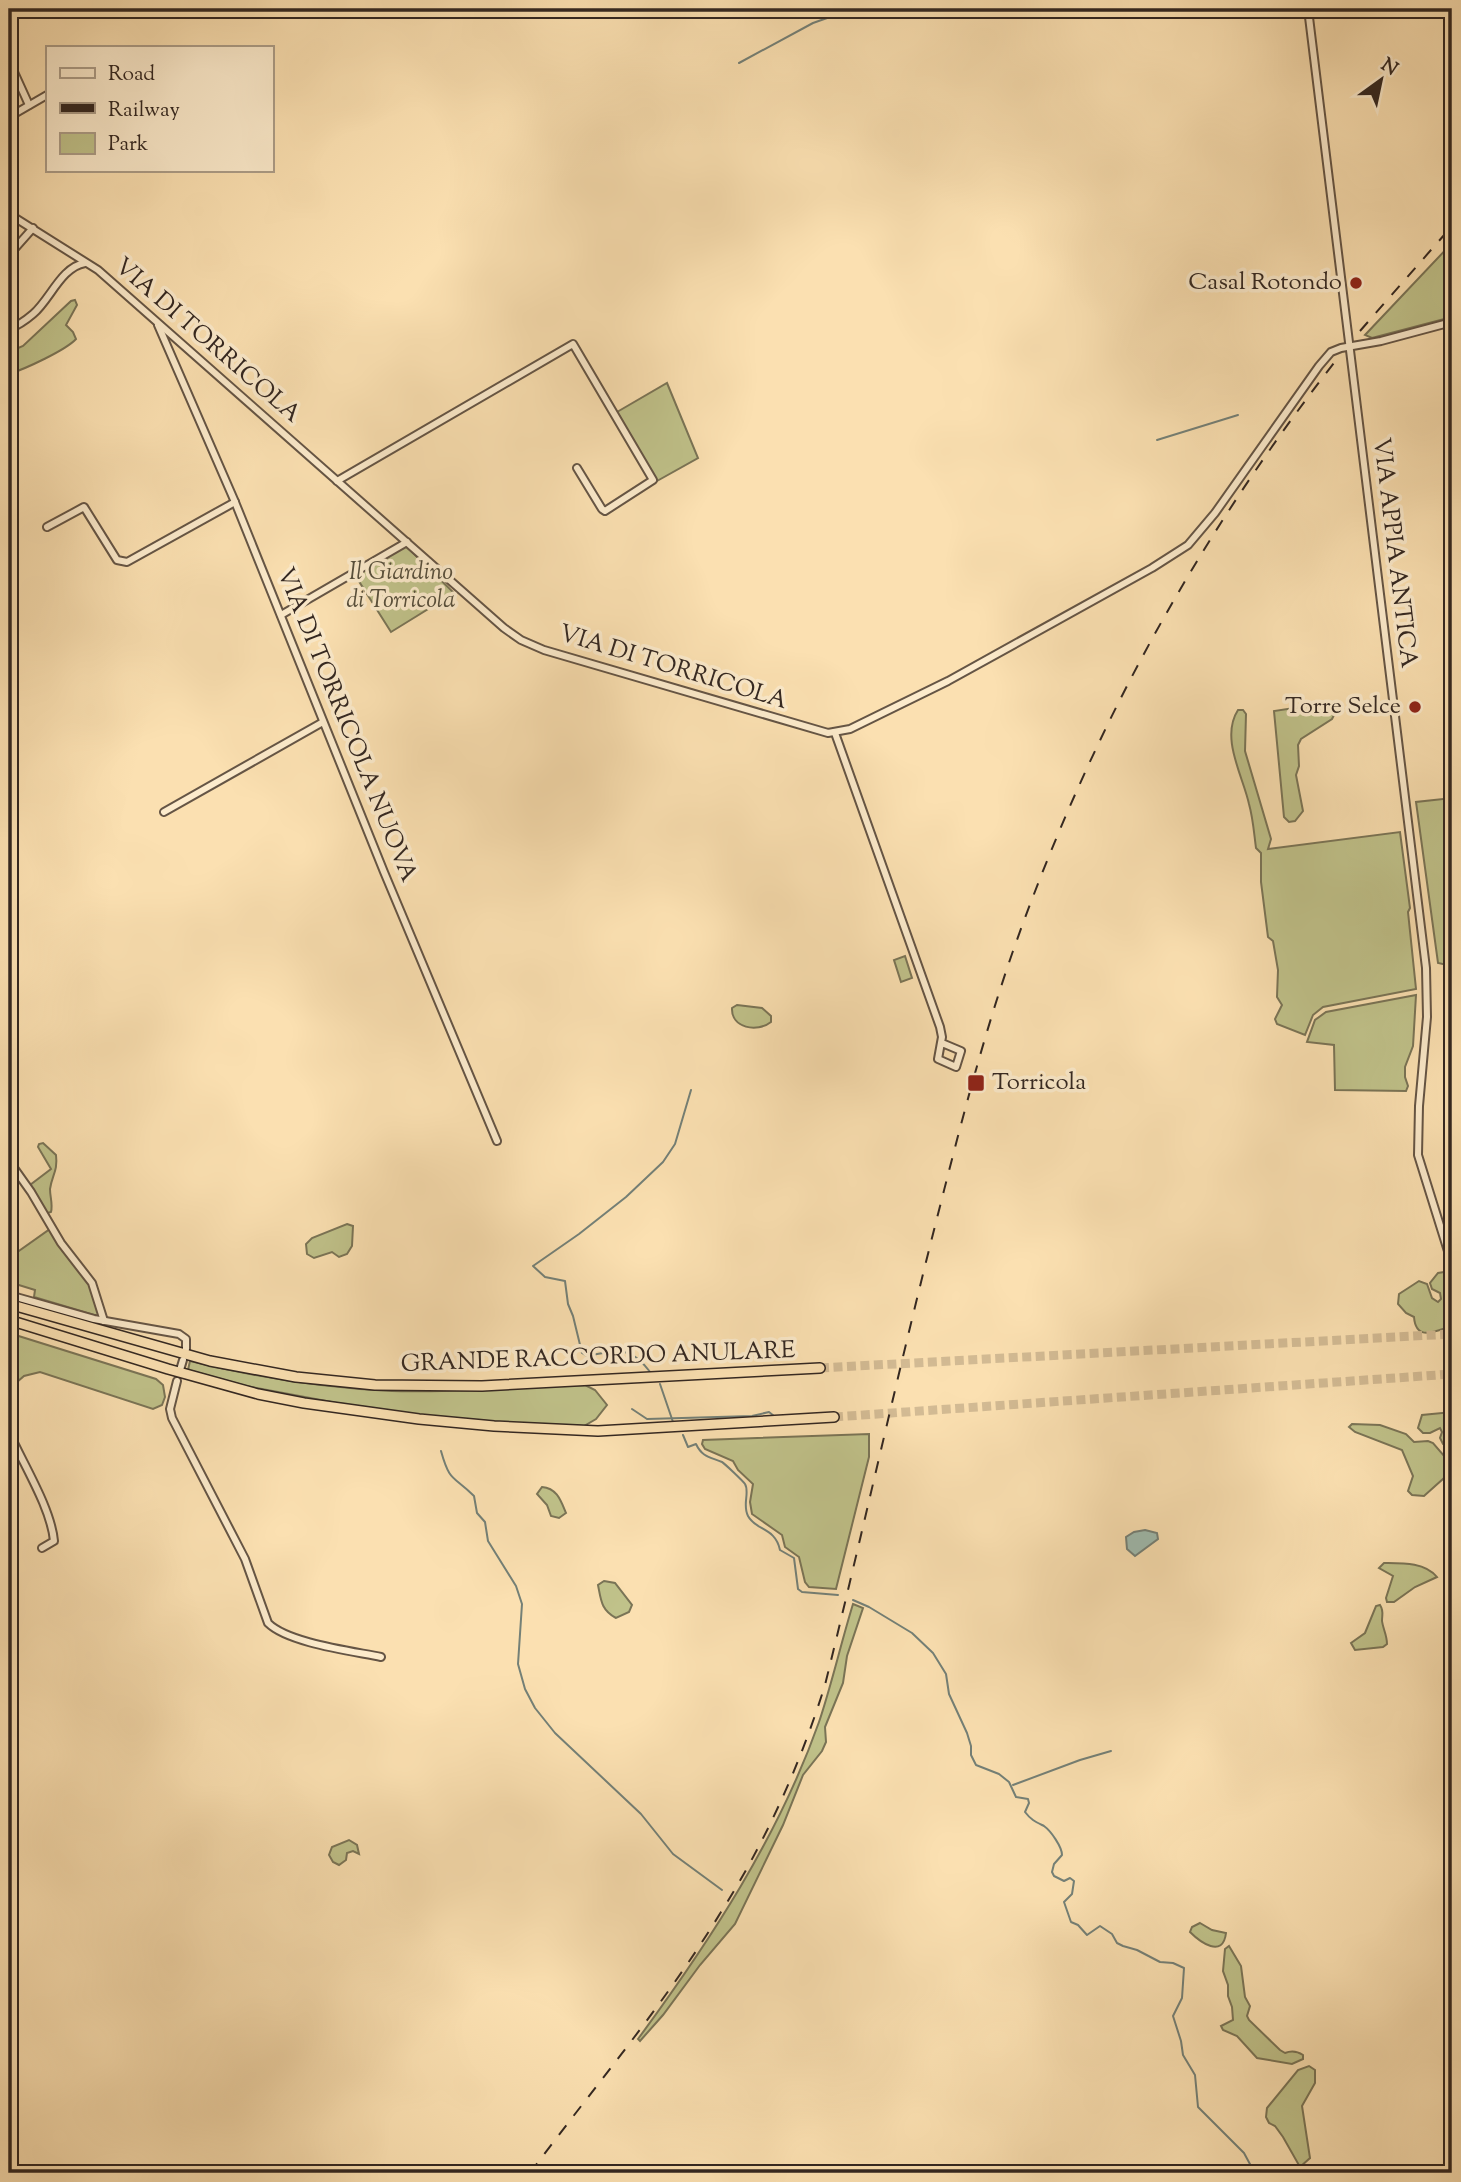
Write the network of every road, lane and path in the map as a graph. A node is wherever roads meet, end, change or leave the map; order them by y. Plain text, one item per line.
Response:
1 (1308, 9) edge
2 (9, 61) edge
3 (46, 96) edge
4 (29, 105) junction
5 (9, 117) edge
6 (9, 214) edge
7 (33, 229) junction
8 (9, 255) edge
9 (85, 263) junction
10 (1452, 322) edge
11 (158, 324) junction
12 (9, 330) edge
13 (1349, 346) junction
14 (577, 468) dead end
15 (337, 481) junction
16 (234, 502) junction
17 (47, 527) dead end
18 (407, 542) junction
19 (281, 615) junction
20 (323, 722) junction
21 (835, 733) junction
22 (164, 811) dead end
23 (942, 1043) junction
24 (497, 1141) dead end
25 (9, 1161) edge
26 (1452, 1264) edge
27 (9, 1295) edge
28 (9, 1304) edge
29 (9, 1320) edge
30 (104, 1321) junction
31 (186, 1349) dead end
32 (183, 1360) dead end
33 (820, 1368) tunnel mouth
34 (180, 1370) dead end
35 (177, 1381) dead end
36 (834, 1418) tunnel mouth
37 (9, 1432) edge
38 (42, 1548) dead end
39 (381, 1657) dead end

1 - 13 street, VIA APPIA ANTICA
2 - 4 street
3 - 4 street
4 - 5 street
6 - 7 street
7 - 8 street
7 - 9 street
9 - 11 street, VIA DI TORRICOLA
9 - 12 street, VIA DI TORRICOLA
10 - 13 street
11 - 15 street, VIA DI TORRICOLA
11 - 16 street, VIA DI TORRICOLA NUOVA
13 - 21 street
13 - 26 street, VIA APPIA ANTICA
14 - 15 street
15 - 18 street, VIA DI TORRICOLA
16 - 17 street
16 - 19 street, VIA DI TORRICOLA NUOVA
18 - 19 street
18 - 21 street, VIA DI TORRICOLA
19 - 20 street, VIA DI TORRICOLA NUOVA
20 - 22 street
20 - 24 street, VIA DI TORRICOLA NUOVA
21 - 23 street
23 - 23 street
25 - 30 street
27 - 30 street
28 - 33 highway, GRANDE RACCORDO ANULARE
29 - 36 highway
30 - 31 street
32 - 34 street
35 - 39 street
37 - 38 street

